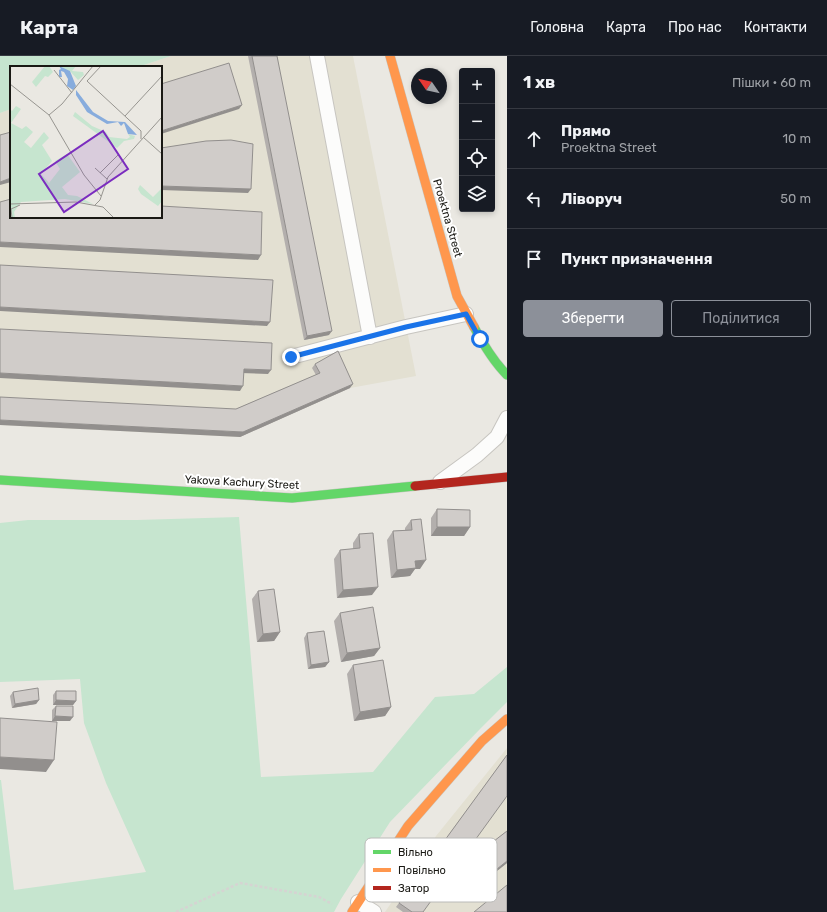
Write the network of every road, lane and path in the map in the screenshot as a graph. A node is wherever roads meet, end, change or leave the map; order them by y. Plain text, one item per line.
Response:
1 (317, 56) edge
2 (390, 56) edge
3 (466, 314) junction
4 (370, 337) junction
5 (291, 357) dead end
6 (507, 375) edge
7 (507, 418) edge
8 (507, 477) edge
9 (0, 480) edge
10 (437, 484) junction
11 (507, 719) edge
12 (400, 838) edge
13 (365, 892) edge
14 (337, 906) dead end
15 (355, 907) edge
16 (176, 912) edge
17 (374, 912) edge

1 - 4 lane
2 - 3 main road, Proektna Street
3 - 4 lane
3 - 6 main road, Proektna Street
4 - 5 lane
7 - 10 lane
8 - 10 main road, Yakova Kachury Street
9 - 10 main road, Yakova Kachury Street
11 - 12 main road
13 - 15 main road
14 - 16 path
15 - 17 lane

